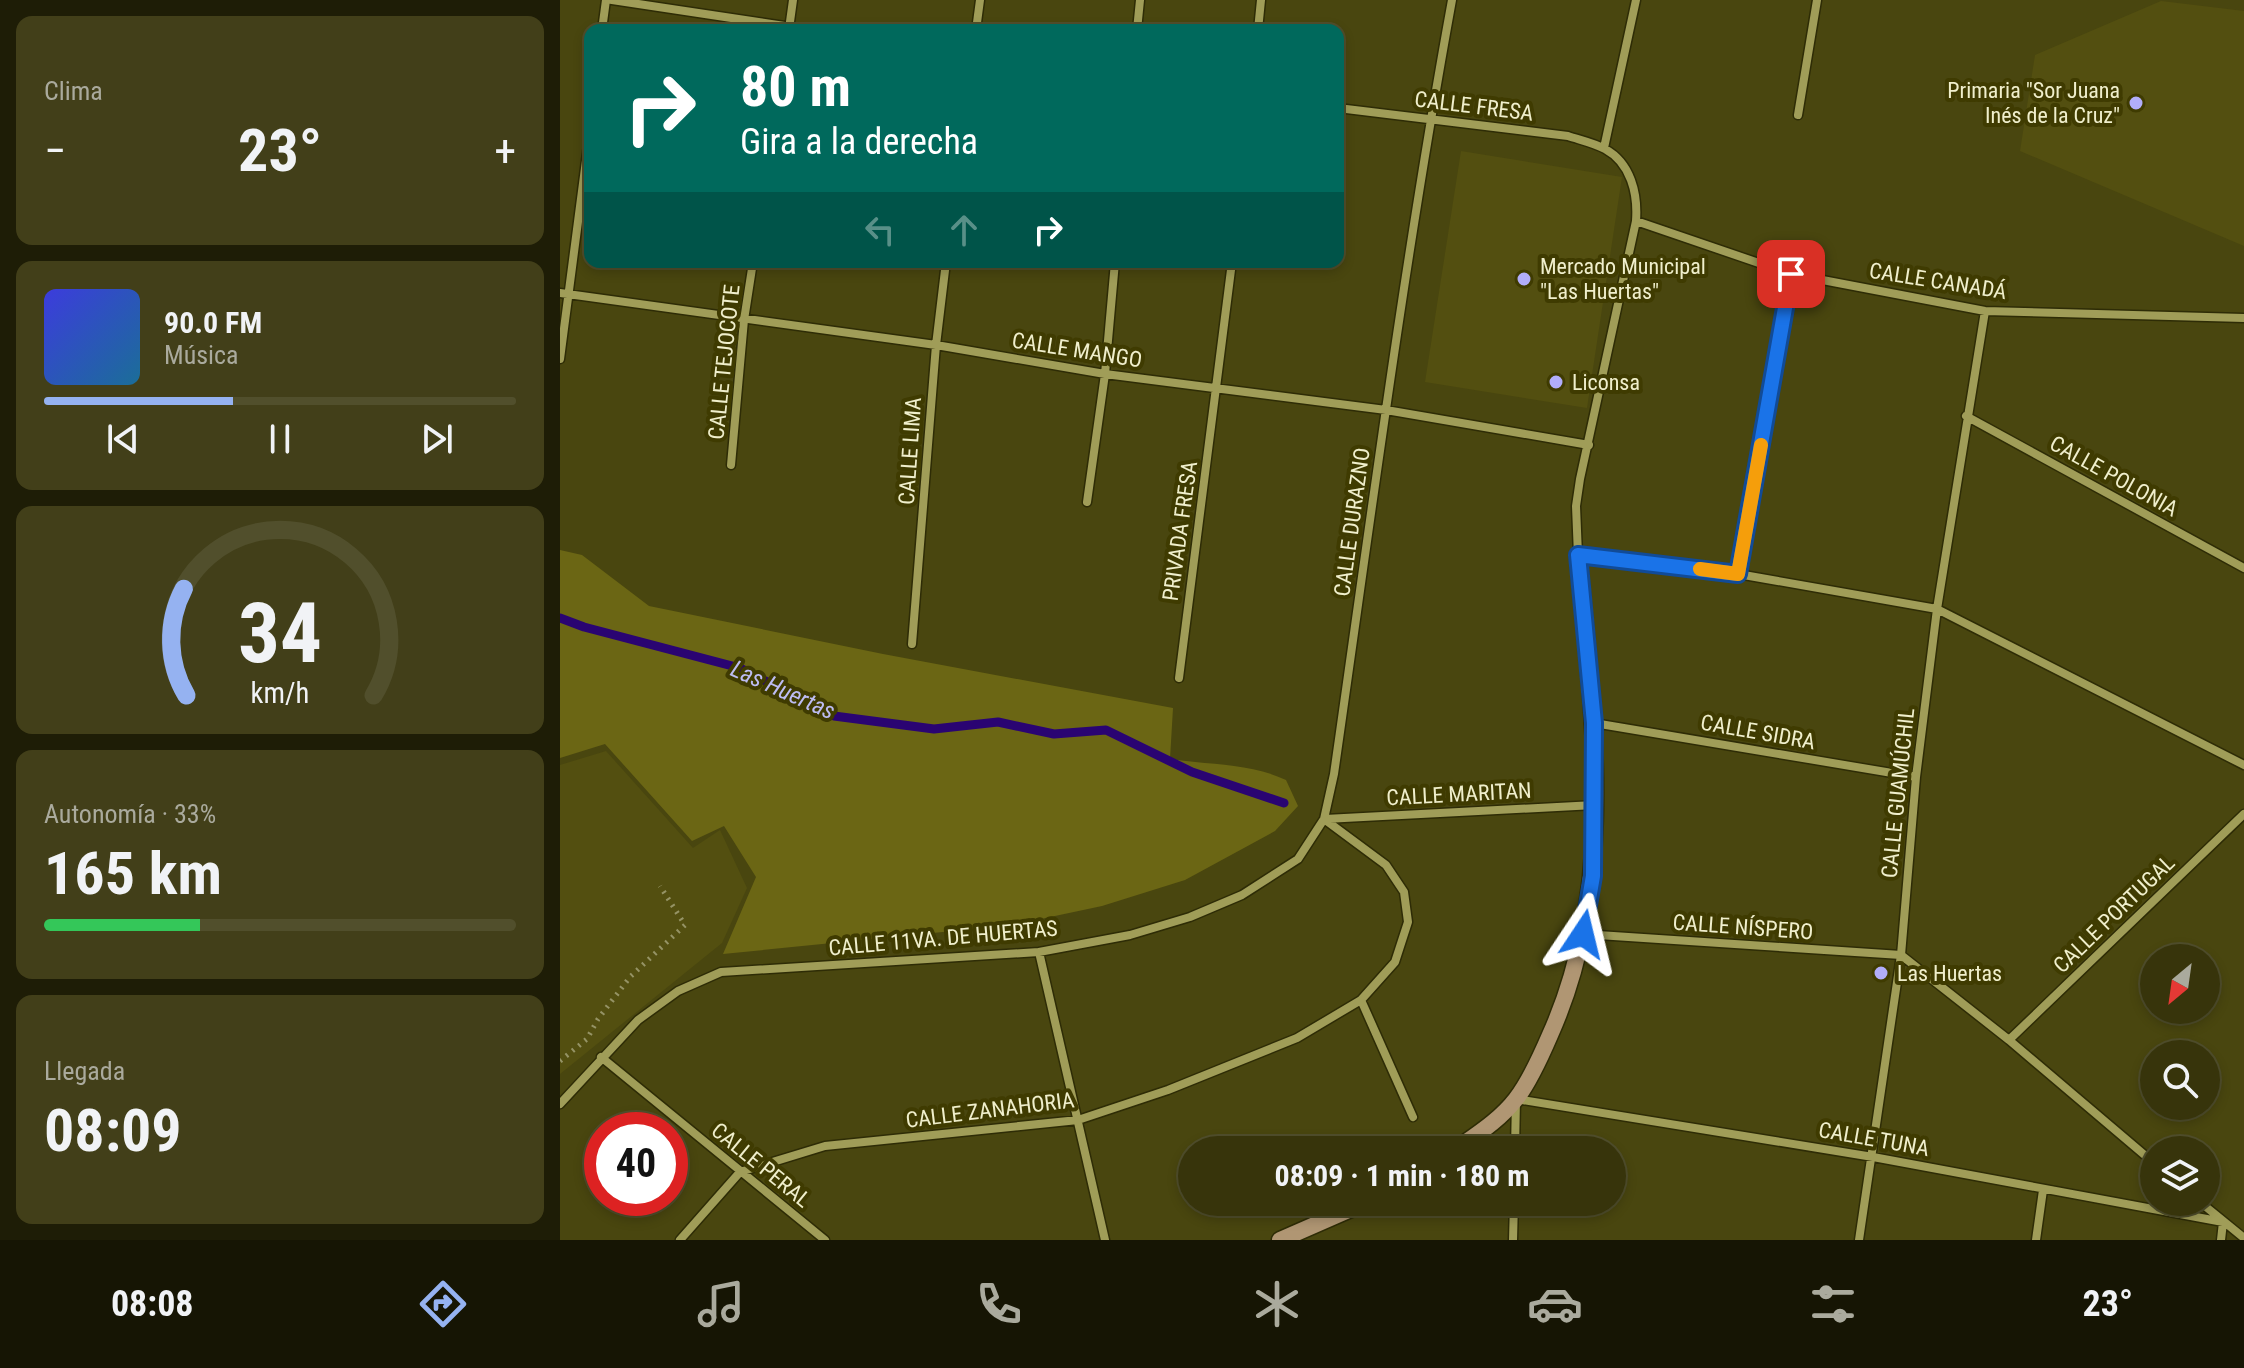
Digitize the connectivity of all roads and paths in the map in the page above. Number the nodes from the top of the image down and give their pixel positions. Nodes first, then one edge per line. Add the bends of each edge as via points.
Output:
1 (609, 0) edge
2 (793, 0) edge
3 (980, 0) edge
4 (1140, 0) edge
5 (1261, 0) edge
6 (1452, 0) edge
7 (1636, 0) edge
8 (1817, 0) edge
9 (603, 24) edge
10 (763, 24) edge
11 (790, 24) edge
12 (977, 24) edge
13 (1138, 24) edge
14 (1259, 24) edge
15 (1344, 109) edge
16 (1798, 115) dead end
17 (1430, 118) junction
18 (1604, 148) junction
19 (584, 169) edge
20 (1636, 221) junction
21 (752, 268) edge
22 (945, 268) edge
23 (1114, 268) edge
24 (1231, 268) edge
25 (1791, 274) junction
26 (565, 294) edge
27 (1985, 311) junction
28 (2244, 318) edge
29 (744, 320) junction
30 (936, 345) junction
31 (560, 359) edge
32 (1105, 374) junction
33 (1217, 390) junction
34 (1386, 410) junction
35 (1966, 416) junction
36 (1589, 445) junction
37 (731, 465) dead end
38 (1087, 502) dead end
39 (1578, 555) junction
40 (2244, 568) edge
41 (1738, 574) junction
42 (1937, 609) junction
43 (912, 644) dead end
44 (1179, 678) dead end
45 (1594, 723) junction
46 (2244, 765) edge
47 (1916, 777) junction
48 (1595, 805) junction
49 (2244, 814) edge
50 (1324, 819) junction
51 (660, 886) dead end
52 (1583, 934) junction
53 (1039, 952) junction
54 (1901, 955) junction
55 (1361, 1000) junction
56 (2009, 1040) junction
57 (601, 1057) junction
58 (560, 1061) edge
59 (1516, 1099) junction
60 (560, 1104) edge
61 (1413, 1117) dead end
62 (1078, 1120) junction
63 (1476, 1136) edge
64 (1515, 1136) edge
65 (2140, 1151) edge
66 (1873, 1157) junction
67 (740, 1172) junction
68 (2043, 1190) junction
69 (1335, 1216) edge
70 (1514, 1216) edge
71 (2216, 1216) edge
72 (2223, 1222) junction
73 (2244, 1238) edge
74 (680, 1240) edge
75 (825, 1240) edge
76 (1105, 1240) edge
77 (1280, 1240) edge
78 (1513, 1240) edge
79 (1859, 1240) edge
80 (2036, 1240) edge
81 (2221, 1240) edge

1 - 9 street
1 - 10 street
2 - 11 street
3 - 12 street
4 - 13 street
5 - 14 street
6 - 17 street, CALLE DURAZNO
7 - 18 street
8 - 16 street
15 - 17 street, CALLE FRESA
17 - 18 street, CALLE FRESA via 1568,136
17 - 34 street, CALLE DURAZNO
18 - 20 street via 1629,176 1637,200
19 - 26 street
20 - 25 street, CALLE CANADÁ
20 - 36 street
21 - 29 street, CALLE TEJOCOTE
22 - 30 street, CALLE LIMA
23 - 32 street
24 - 33 street
25 - 27 street, CALLE CANADÁ
25 - 41 street
26 - 29 street, CALLE MANGO
26 - 31 street
27 - 28 street, CALLE CANADÁ
27 - 35 street, CALLE GUAMÚCHIL
29 - 30 street, CALLE MANGO
29 - 37 street, CALLE TEJOCOTE
30 - 32 street, CALLE MANGO
30 - 43 street, CALLE LIMA
32 - 33 street, CALLE MANGO
32 - 38 street
33 - 34 street, CALLE MANGO
33 - 44 street, PRIVADA FRESA
34 - 36 street, CALLE MANGO
34 - 50 street, CALLE DURAZNO
35 - 40 street, CALLE POLONIA
35 - 42 street, CALLE GUAMÚCHIL
36 - 39 street via 1576,506
39 - 41 street
39 - 45 street
41 - 42 street
42 - 46 street
42 - 47 street, CALLE GUAMÚCHIL
45 - 47 street, CALLE SIDRA
45 - 48 street
47 - 54 street, CALLE GUAMÚCHIL
48 - 50 street, CALLE MARITAN
48 - 52 street via 1593,876
49 - 56 street, CALLE PORTUGAL
50 - 53 street, CALLE 11VA. DE HUERTAS via 1298,859 1242,895 1130,935
50 - 55 street via 1386,865 1404,892 1408,922 1395,962
51 - 58 path via 685,925 630,977 587,1039
52 - 54 street, CALLE NÍSPERO
52 - 59 street via 1568,996
53 - 57 street, CALLE 11VA. DE HUERTAS via 721,972 678,991 638,1020
53 - 62 street
54 - 56 street
54 - 66 street, CALLE GUAMÚCHIL
55 - 61 street
55 - 62 street, CALLE ZANAHORIA via 1297,1038
56 - 65 street
57 - 60 street, CALLE 11VA. DE HUERTAS
57 - 67 street, CALLE PERAL
59 - 63 street
59 - 64 street
59 - 66 street, CALLE TUNA
62 - 67 street, CALLE ZANAHORIA via 825,1146
62 - 76 street
66 - 68 street, CALLE TUNA
66 - 79 street, CALLE GUAMÚCHIL
67 - 74 street
67 - 75 street, CALLE PERAL
68 - 72 street, CALLE TUNA
68 - 80 street
69 - 77 street
70 - 78 street
71 - 72 street
72 - 73 street
72 - 81 street

